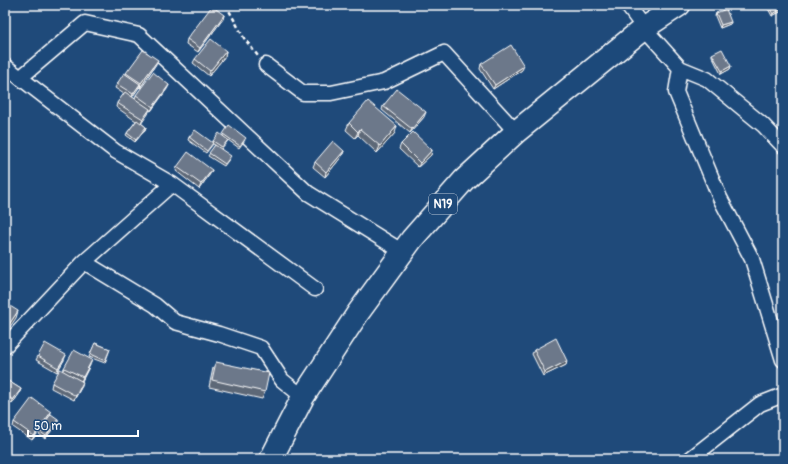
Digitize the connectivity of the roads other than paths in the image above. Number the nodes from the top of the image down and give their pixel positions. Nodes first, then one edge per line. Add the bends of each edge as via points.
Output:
1 (627, 5) edge
2 (679, 5) edge
3 (644, 28) junction
4 (266, 65) road end
5 (5, 66) edge
6 (680, 68) junction
7 (20, 78) junction
8 (516, 132) junction
9 (783, 146) edge
10 (172, 184) junction
11 (403, 252) junction
12 (84, 262) junction
13 (315, 289) dead end
14 (5, 346) edge
15 (783, 360) edge
16 (783, 395) edge
17 (303, 397) junction
18 (271, 459) edge
19 (690, 459) edge

1 - 3 street
2 - 3 main road, N19
3 - 6 street
3 - 8 main road, N19
4 - 8 street via 303,93 331,93 384,82 444,53
5 - 7 street
6 - 9 street via 707,79 763,125
6 - 15 street via 676,92 720,198 752,259
7 - 10 street via 116,151
7 - 11 street via 85,23 139,35 308,193
8 - 11 main road, N19 via 464,180
10 - 12 street
10 - 13 street
11 - 17 main road, N19 via 358,313
12 - 14 street
12 - 17 street via 155,306 175,322 261,348 282,380
16 - 19 street via 760,404
17 - 18 main road, N19

